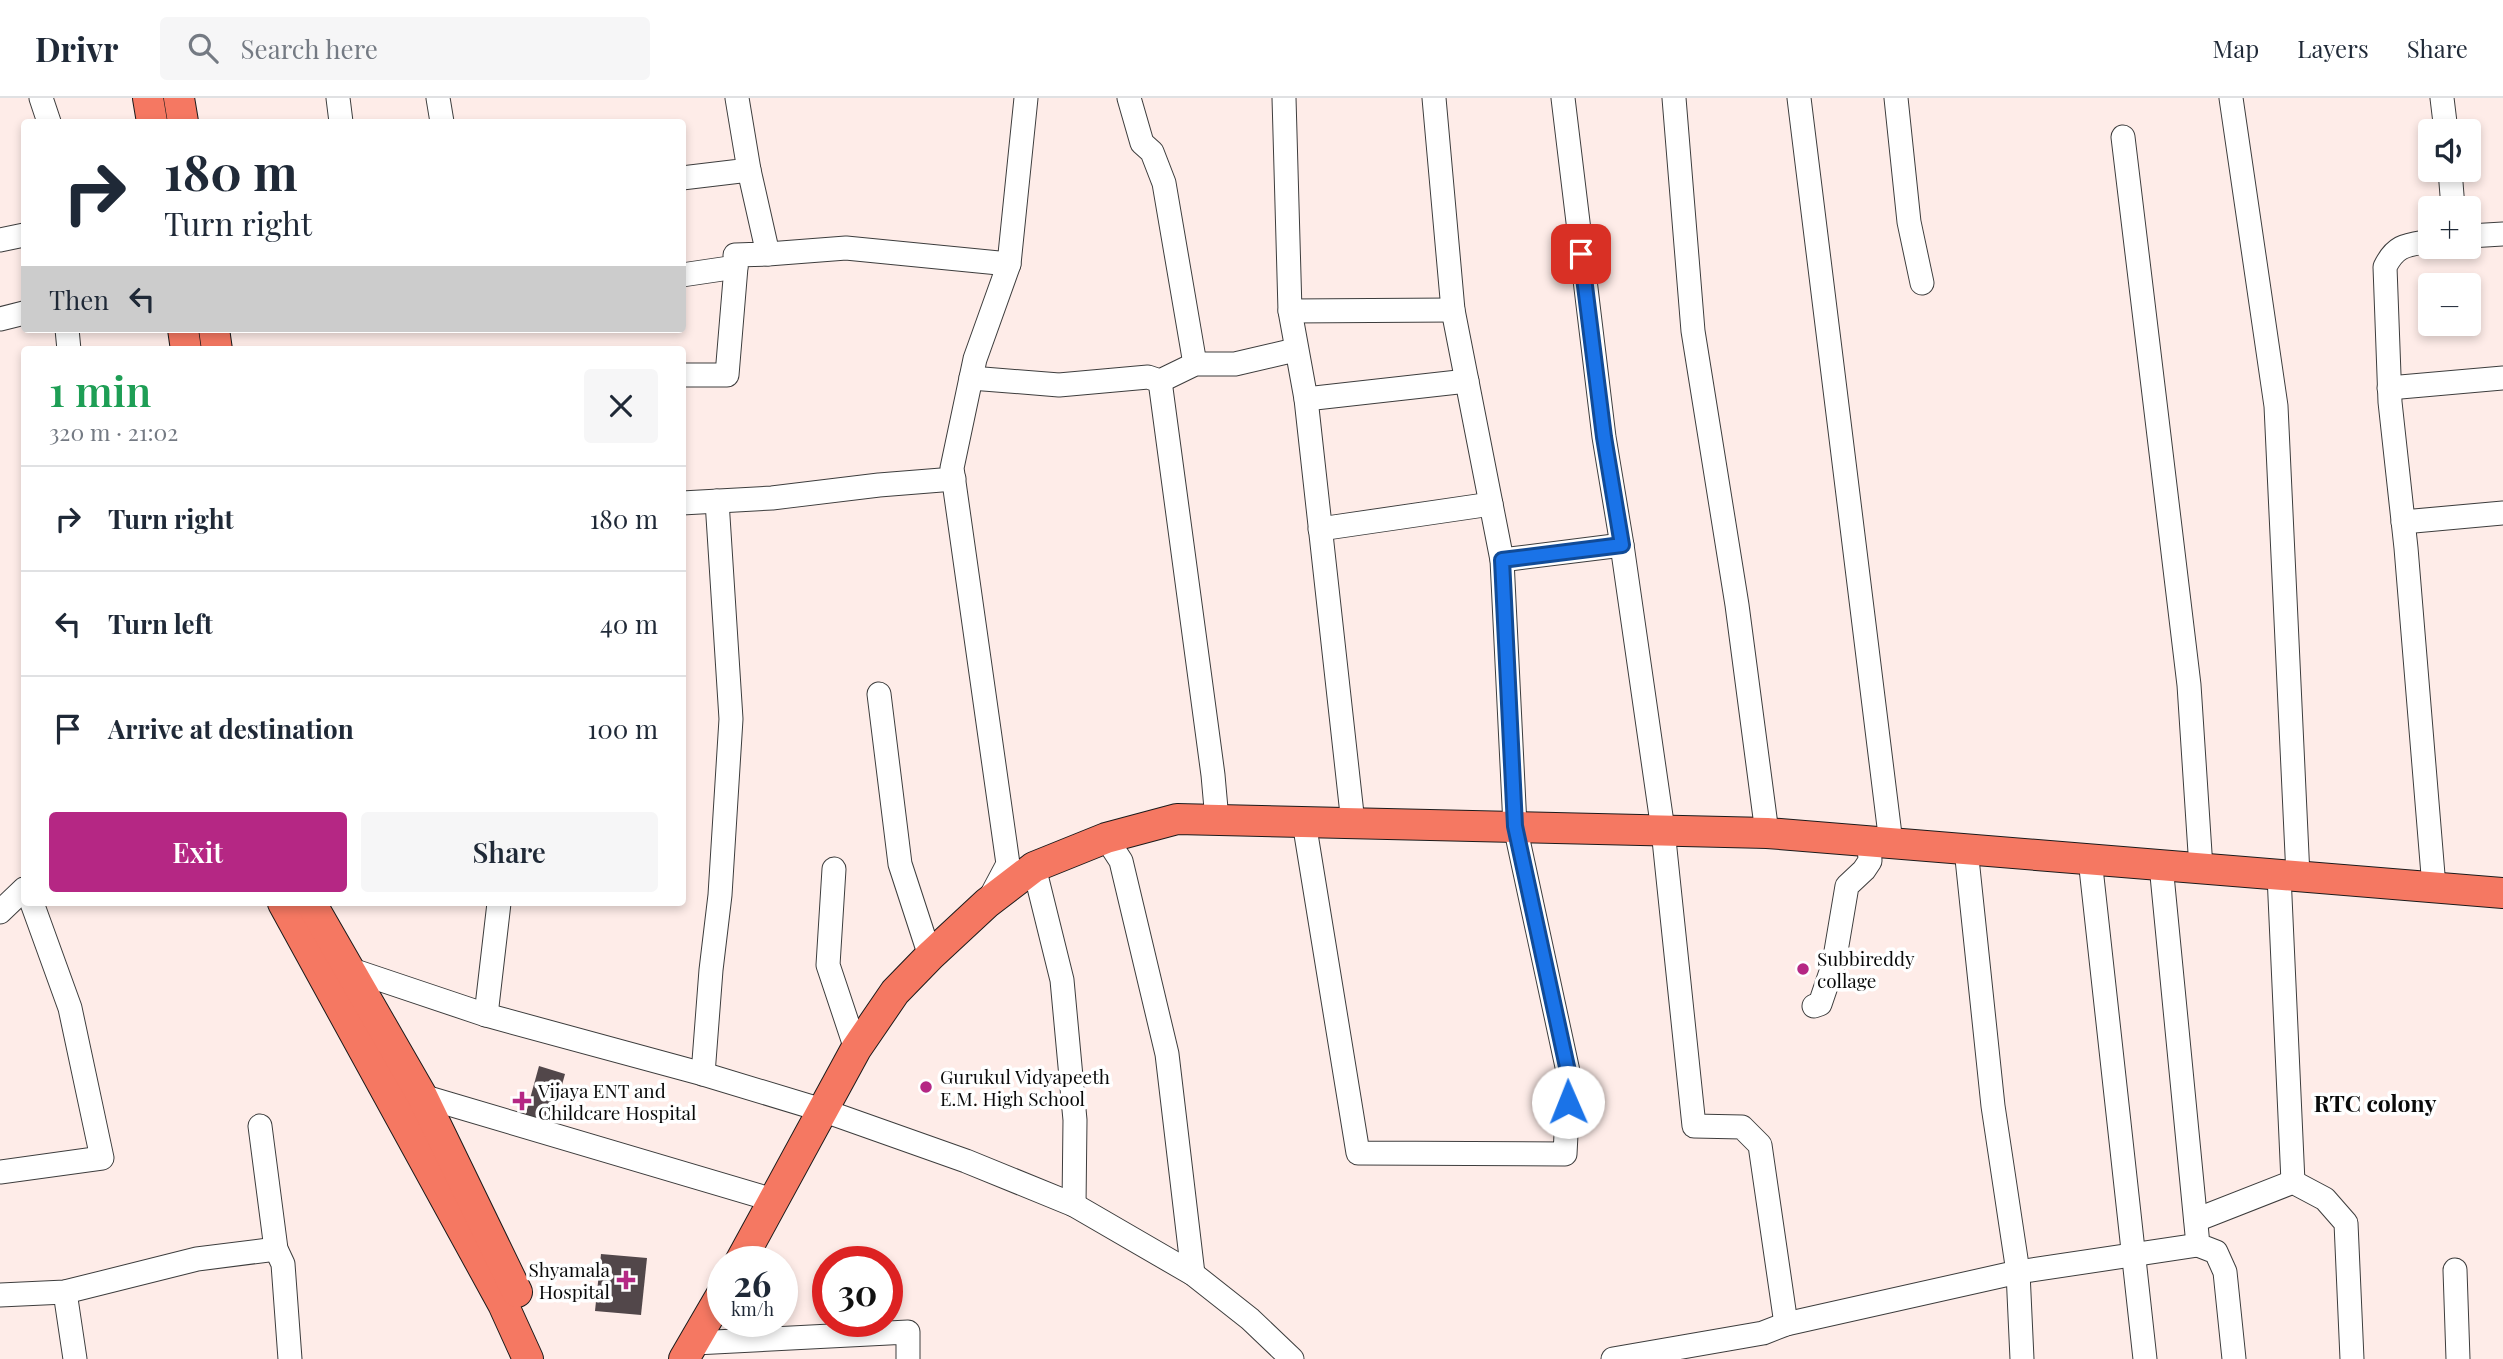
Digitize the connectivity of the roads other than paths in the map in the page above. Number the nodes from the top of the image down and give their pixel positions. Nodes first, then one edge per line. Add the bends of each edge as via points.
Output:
1 (41, 98) edge
2 (148, 98) edge
3 (179, 98) edge
4 (338, 98) edge
5 (438, 98) edge
6 (737, 98) edge
7 (1026, 98) edge
8 (1129, 98) edge
9 (1284, 98) edge
10 (1434, 98) edge
11 (1563, 98) edge
12 (1674, 98) edge
13 (1799, 98) edge
14 (1896, 98) edge
15 (2231, 98) edge
16 (2442, 98) edge
17 (48, 119) edge
18 (152, 119) edge
19 (182, 119) edge
20 (341, 119) edge
21 (442, 119) edge
22 (2445, 119) edge
23 (2123, 137) dead end
24 (749, 170) junction
25 (686, 178) edge
26 (2503, 234) edge
27 (2481, 235) edge
28 (21, 236) edge
29 (0, 240) edge
30 (2418, 244) edge
31 (768, 254) junction
32 (1009, 264) junction
33 (736, 268) junction
34 (686, 274) edge
35 (1922, 283) dead end
36 (1453, 310) junction
37 (1290, 311) junction
38 (21, 314) edge
39 (0, 318) edge
40 (1295, 350) junction
41 (1195, 364) junction
42 (686, 375) edge
43 (971, 378) junction
44 (2503, 378) edge
45 (1160, 381) junction
46 (1467, 381) junction
47 (2389, 388) junction
48 (1306, 399) junction
49 (954, 479) junction
50 (717, 501) junction
51 (686, 503) edge
52 (1491, 505) junction
53 (2503, 513) edge
54 (2403, 522) junction
55 (1320, 529) junction
56 (1622, 545) junction
57 (1502, 560) junction
58 (880, 694) dead end
59 (1217, 820) junction
60 (1304, 822) junction
61 (1353, 823) junction
62 (1515, 826) junction
63 (1663, 830) junction
64 (1767, 832) junction
65 (1106, 838) junction
66 (1880, 842) junction
67 (1966, 849) junction
68 (2090, 859) junction
69 (2161, 865) junction
70 (1034, 867) junction
71 (2202, 868) junction
72 (834, 869) dead end
73 (2288, 875) junction
74 (2434, 887) junction
75 (21, 892) edge
76 (2503, 892) edge
77 (987, 903) junction
78 (33, 906) edge
79 (285, 906) edge
80 (312, 906) edge
81 (499, 906) edge
82 (0, 912) edge
83 (930, 956) junction
84 (333, 970) junction
85 (1814, 1006) dead end
86 (486, 1015) junction
87 (856, 1049) junction
88 (704, 1074) junction
89 (422, 1096) junction
90 (822, 1110) junction
91 (260, 1126) dead end
92 (0, 1171) edge
93 (2293, 1182) junction
94 (773, 1200) junction
95 (1074, 1205) junction
96 (2196, 1220) junction
97 (2198, 1245) junction
98 (749, 1246) edge
99 (276, 1249) junction
100 (2134, 1255) junction
101 (2455, 1270) dead end
102 (2018, 1272) junction
103 (1193, 1274) junction
104 (65, 1292) junction
105 (0, 1295) edge
106 (515, 1309) junction
107 (707, 1320) edge
108 (1786, 1324) junction
109 (689, 1351) edge
110 (75, 1359) edge
111 (290, 1359) edge
112 (528, 1359) edge
113 (548, 1359) edge
114 (908, 1359) edge
115 (1292, 1359) edge
116 (1613, 1359) edge
117 (2022, 1359) edge
118 (2145, 1359) edge
119 (2234, 1359) edge
120 (2353, 1359) edge
121 (2458, 1359) edge

1 - 17 street
2 - 18 main road
3 - 19 main road
4 - 20 street
5 - 21 street
6 - 24 street
7 - 32 street
8 - 41 street via 1142,143 1152,152 1164,183
9 - 37 street
10 - 36 street
11 - 56 street via 1604,437
12 - 64 street via 1693,331
13 - 66 street
14 - 35 street via 1909,222
15 - 73 street via 2276,406
16 - 22 street
23 - 71 street via 2189,685
24 - 25 street
24 - 31 street
26 - 27 street
28 - 29 street
30 - 47 street via 2392,253 2385,267
31 - 32 street via 846,248
31 - 33 street via 735,255
32 - 43 street
33 - 34 street
33 - 42 street via 727,376
36 - 37 street
36 - 46 street
37 - 40 street
38 - 39 street
40 - 41 street via 1235,364
40 - 48 street
41 - 45 street
43 - 45 street via 1059,384 1148,377
43 - 49 street via 952,468
44 - 47 street
45 - 59 street
46 - 48 street
46 - 52 street
47 - 54 street
48 - 55 street
49 - 50 street
49 - 77 street via 1008,864
50 - 51 street
50 - 88 street via 731,719
52 - 55 street
52 - 57 street
53 - 54 street
54 - 74 street
55 - 61 street
56 - 57 street
56 - 63 street
57 - 62 street
58 - 83 street via 900,864
59 - 60 main road
59 - 65 main road via 1177,819
60 - 61 main road
60 - 62 street via 1358,1153 1565,1154 1569,1076
61 - 62 main road
62 - 63 main road
63 - 64 main road
63 - 108 street via 1694,1126 1742,1127 1760,1145
64 - 66 main road
65 - 70 main road
65 - 103 street via 1121,861 1167,1054
66 - 67 main road
66 - 85 street via 1864,870 1847,886 1834,963 1821,1003
67 - 68 main road
67 - 102 street via 1993,1105
68 - 69 main road
68 - 100 street
69 - 71 main road
69 - 96 street
70 - 77 main road
70 - 95 street via 1062,980 1074,1120
71 - 73 main road
72 - 87 street via 828,965
73 - 74 main road
73 - 93 street
74 - 76 main road
75 - 82 street
77 - 83 main road
78 - 92 street via 70,1008 102,1158
79 - 84 main road
80 - 84 main road
81 - 86 street
83 - 87 main road via 895,992
84 - 86 street
84 - 89 main road
84 - 106 main road via 363,1046
86 - 88 street
87 - 90 main road
88 - 90 street
89 - 94 street
89 - 106 main road
90 - 94 main road
90 - 95 street
91 - 99 street
93 - 96 street
93 - 120 street via 2325,1199 2346,1223
94 - 98 main road
95 - 103 street
96 - 97 street
97 - 100 street
97 - 119 street via 2216,1252 2225,1272
99 - 104 street via 197,1259
99 - 111 street via 283,1265
100 - 102 street
100 - 118 street
101 - 121 street
102 - 108 street
102 - 117 street
103 - 115 street
104 - 105 street
104 - 110 street
106 - 112 main road
106 - 113 main road
107 - 109 main road
108 - 116 street via 1763,1333
109 - 114 street via 908,1332

